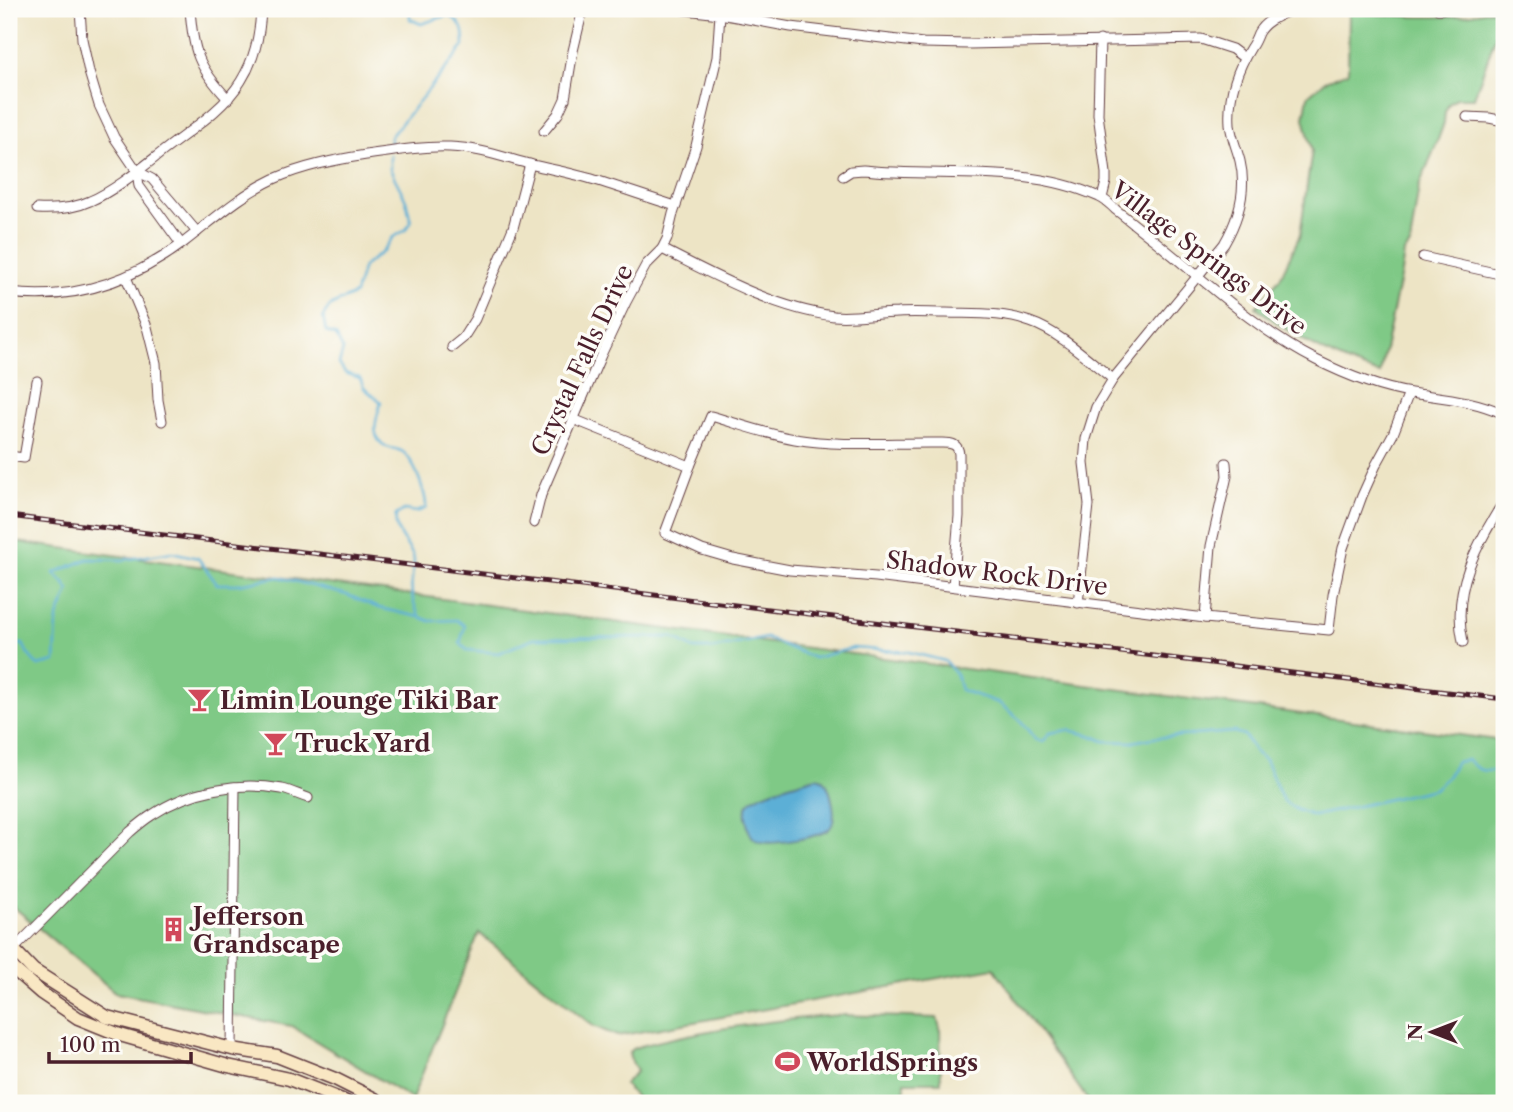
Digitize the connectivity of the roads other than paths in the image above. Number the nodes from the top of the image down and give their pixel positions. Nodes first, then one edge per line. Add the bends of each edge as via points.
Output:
1 (80, 9) edge
2 (190, 9) edge
3 (261, 9) edge
4 (583, 9) edge
5 (677, 9) edge
6 (1293, 9) edge
7 (720, 14) junction
8 (1100, 40) junction
9 (1244, 58) junction
10 (228, 99) junction
11 (1467, 117) dead end
12 (1504, 121) edge
13 (544, 131) dead end
14 (530, 164) junction
15 (137, 171) junction
16 (843, 176) dead end
17 (1102, 198) junction
18 (676, 206) junction
19 (37, 209) dead end
20 (197, 232) junction
21 (181, 244) junction
22 (662, 248) junction
23 (1423, 257) dead end
24 (1199, 275) junction
25 (1504, 275) edge
26 (126, 277) junction
27 (9, 293) edge
28 (452, 348) dead end
29 (1113, 379) junction
30 (37, 381) dead end
31 (1409, 393) junction
32 (1504, 414) edge
33 (573, 419) junction
34 (162, 421) dead end
35 (9, 456) edge
36 (1226, 463) dead end
37 (690, 466) junction
38 (1504, 501) edge
39 (534, 523) dead end
40 (953, 586) junction
41 (1078, 603) junction
42 (1205, 618) junction
43 (1463, 642) dead end
44 (235, 787) junction
45 (308, 797) dead end
46 (10, 950) edge
47 (9, 965) edge
48 (232, 1049) junction
49 (348, 1103) edge
50 (380, 1103) edge

1 - 15 street via 86,61 99,105
2 - 10 street via 195,52 205,73
3 - 10 street via 253,59
4 - 13 street via 565,99
5 - 7 street
6 - 9 street via 1259,30
7 - 8 street via 923,43
7 - 18 street, Crystal Falls Drive via 717,57
8 - 9 street via 1202,39
8 - 17 street via 1098,114 1106,173
9 - 24 street via 1230,103 1230,126 1241,164 1240,205 1224,244
10 - 15 street
11 - 12 street
14 - 18 street
14 - 20 street via 453,147 337,160 272,180
14 - 28 street via 513,228 480,308
15 - 19 street via 88,202 63,209
15 - 20 street via 152,179
15 - 21 street via 138,187
16 - 17 street, Village Springs Drive via 863,170 1028,177
17 - 24 street, Village Springs Drive
18 - 22 street, Crystal Falls Drive
20 - 21 street
21 - 26 street
22 - 29 street via 725,280 820,314 978,314 1032,322
22 - 33 street, Crystal Falls Drive via 638,278
23 - 25 street
24 - 29 street
24 - 31 street, Village Springs Drive via 1285,342 1315,359
26 - 27 street via 79,292
26 - 34 street via 156,363
29 - 41 street via 1096,407 1086,439 1089,505
30 - 35 street via 24,458
31 - 32 street, Village Springs Drive via 1462,400
31 - 42 street, Shadow Rock Drive via 1343,548 1329,630
33 - 37 street
33 - 39 street, Crystal Falls Drive
36 - 42 street via 1211,546
37 - 40 street, Shadow Rock Drive via 665,533 702,550 790,570
37 - 40 street via 711,416 796,439 954,444 958,448 959,516
38 - 43 street via 1476,548 1463,588 1459,625
40 - 41 street, Shadow Rock Drive
41 - 42 street, Shadow Rock Drive
44 - 45 street via 283,789
44 - 46 street via 203,792 152,814
44 - 48 street
46 - 48 street via 107,1017
47 - 49 street via 78,1018 120,1035 289,1079
48 - 50 street via 277,1056

